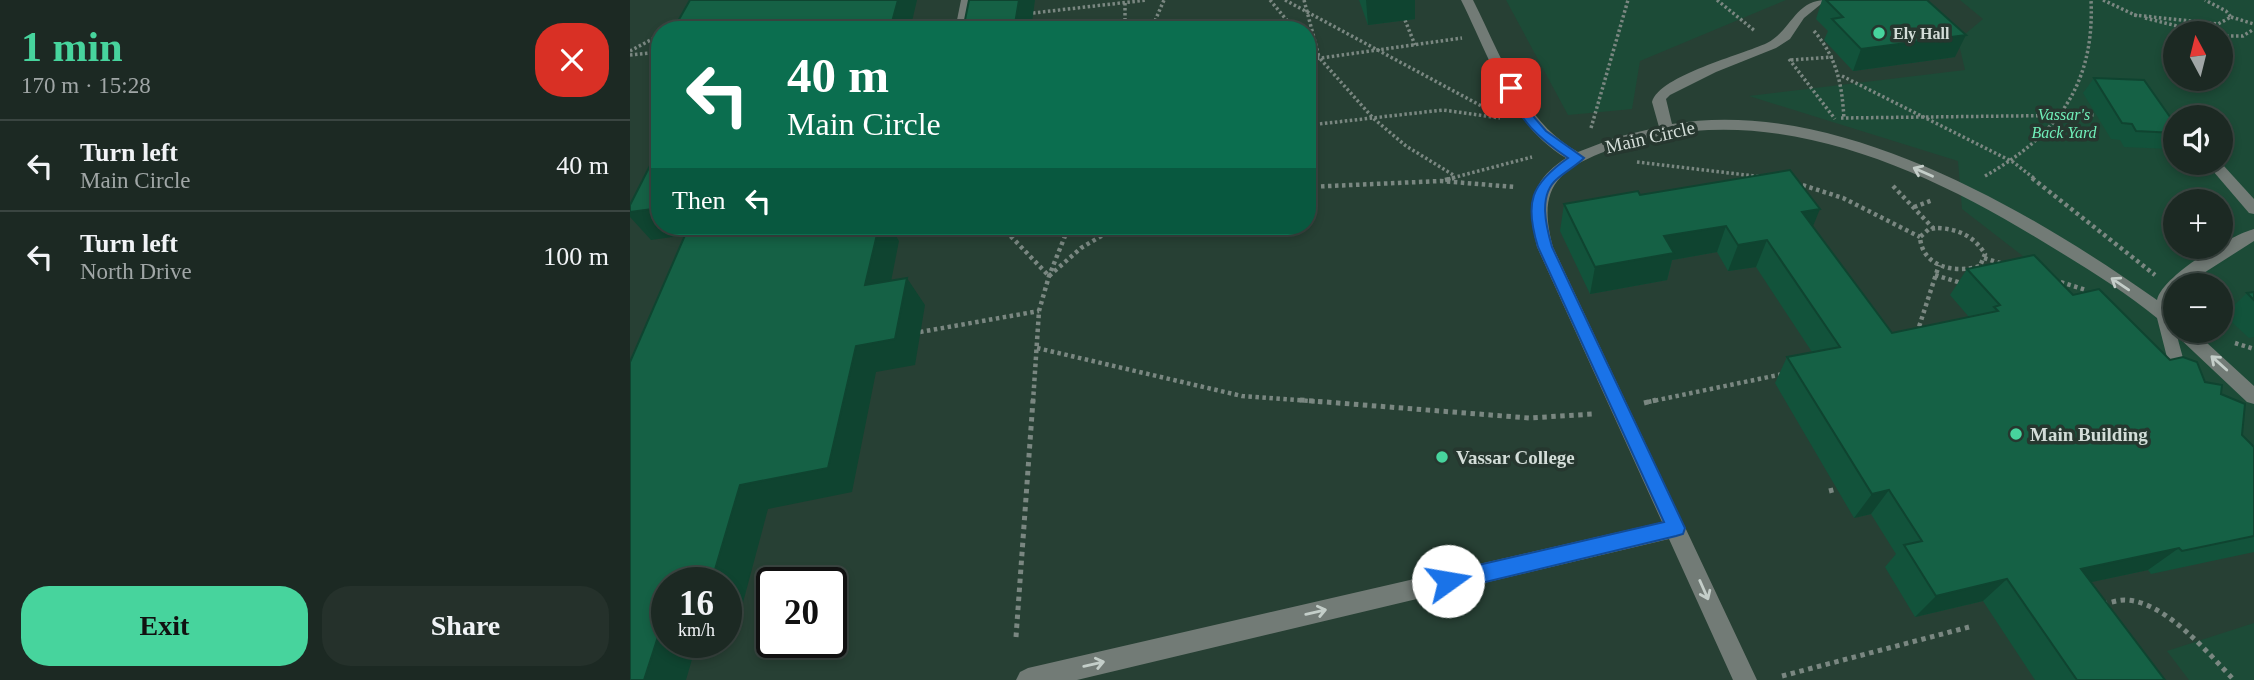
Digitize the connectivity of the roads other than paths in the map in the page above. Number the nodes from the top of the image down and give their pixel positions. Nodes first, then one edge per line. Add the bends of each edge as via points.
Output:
1 (967, 0) edge
2 (1467, 0) edge
3 (1820, 0) edge
4 (963, 21) edge
5 (1667, 130) junction
6 (1577, 158) junction
7 (2224, 175) edge
8 (2254, 209) edge
9 (2254, 234) edge
10 (2194, 273) edge
11 (2163, 314) edge
12 (2174, 343) edge
13 (2196, 343) edge
14 (2254, 397) edge
15 (2185, 400) edge
16 (1676, 528) junction
17 (1028, 680) edge
18 (1745, 680) edge

1 - 4 lane
2 - 6 lane via 1522,110 1551,143
3 - 5 lane via 1799,16 1779,41 1661,95 1658,102
5 - 6 lane, Main Circle via 1607,145
11 -> 5 lane, Main Circle via 2018,218 1911,167 1858,148 1765,126
6 - 16 lane, Main Circle via 1550,177 1540,192 1538,225
7 - 8 lane
9 - 10 lane
12 - 15 lane
14 -> 13 lane
17 -> 16 lane
16 -> 18 lane, Main Circle

